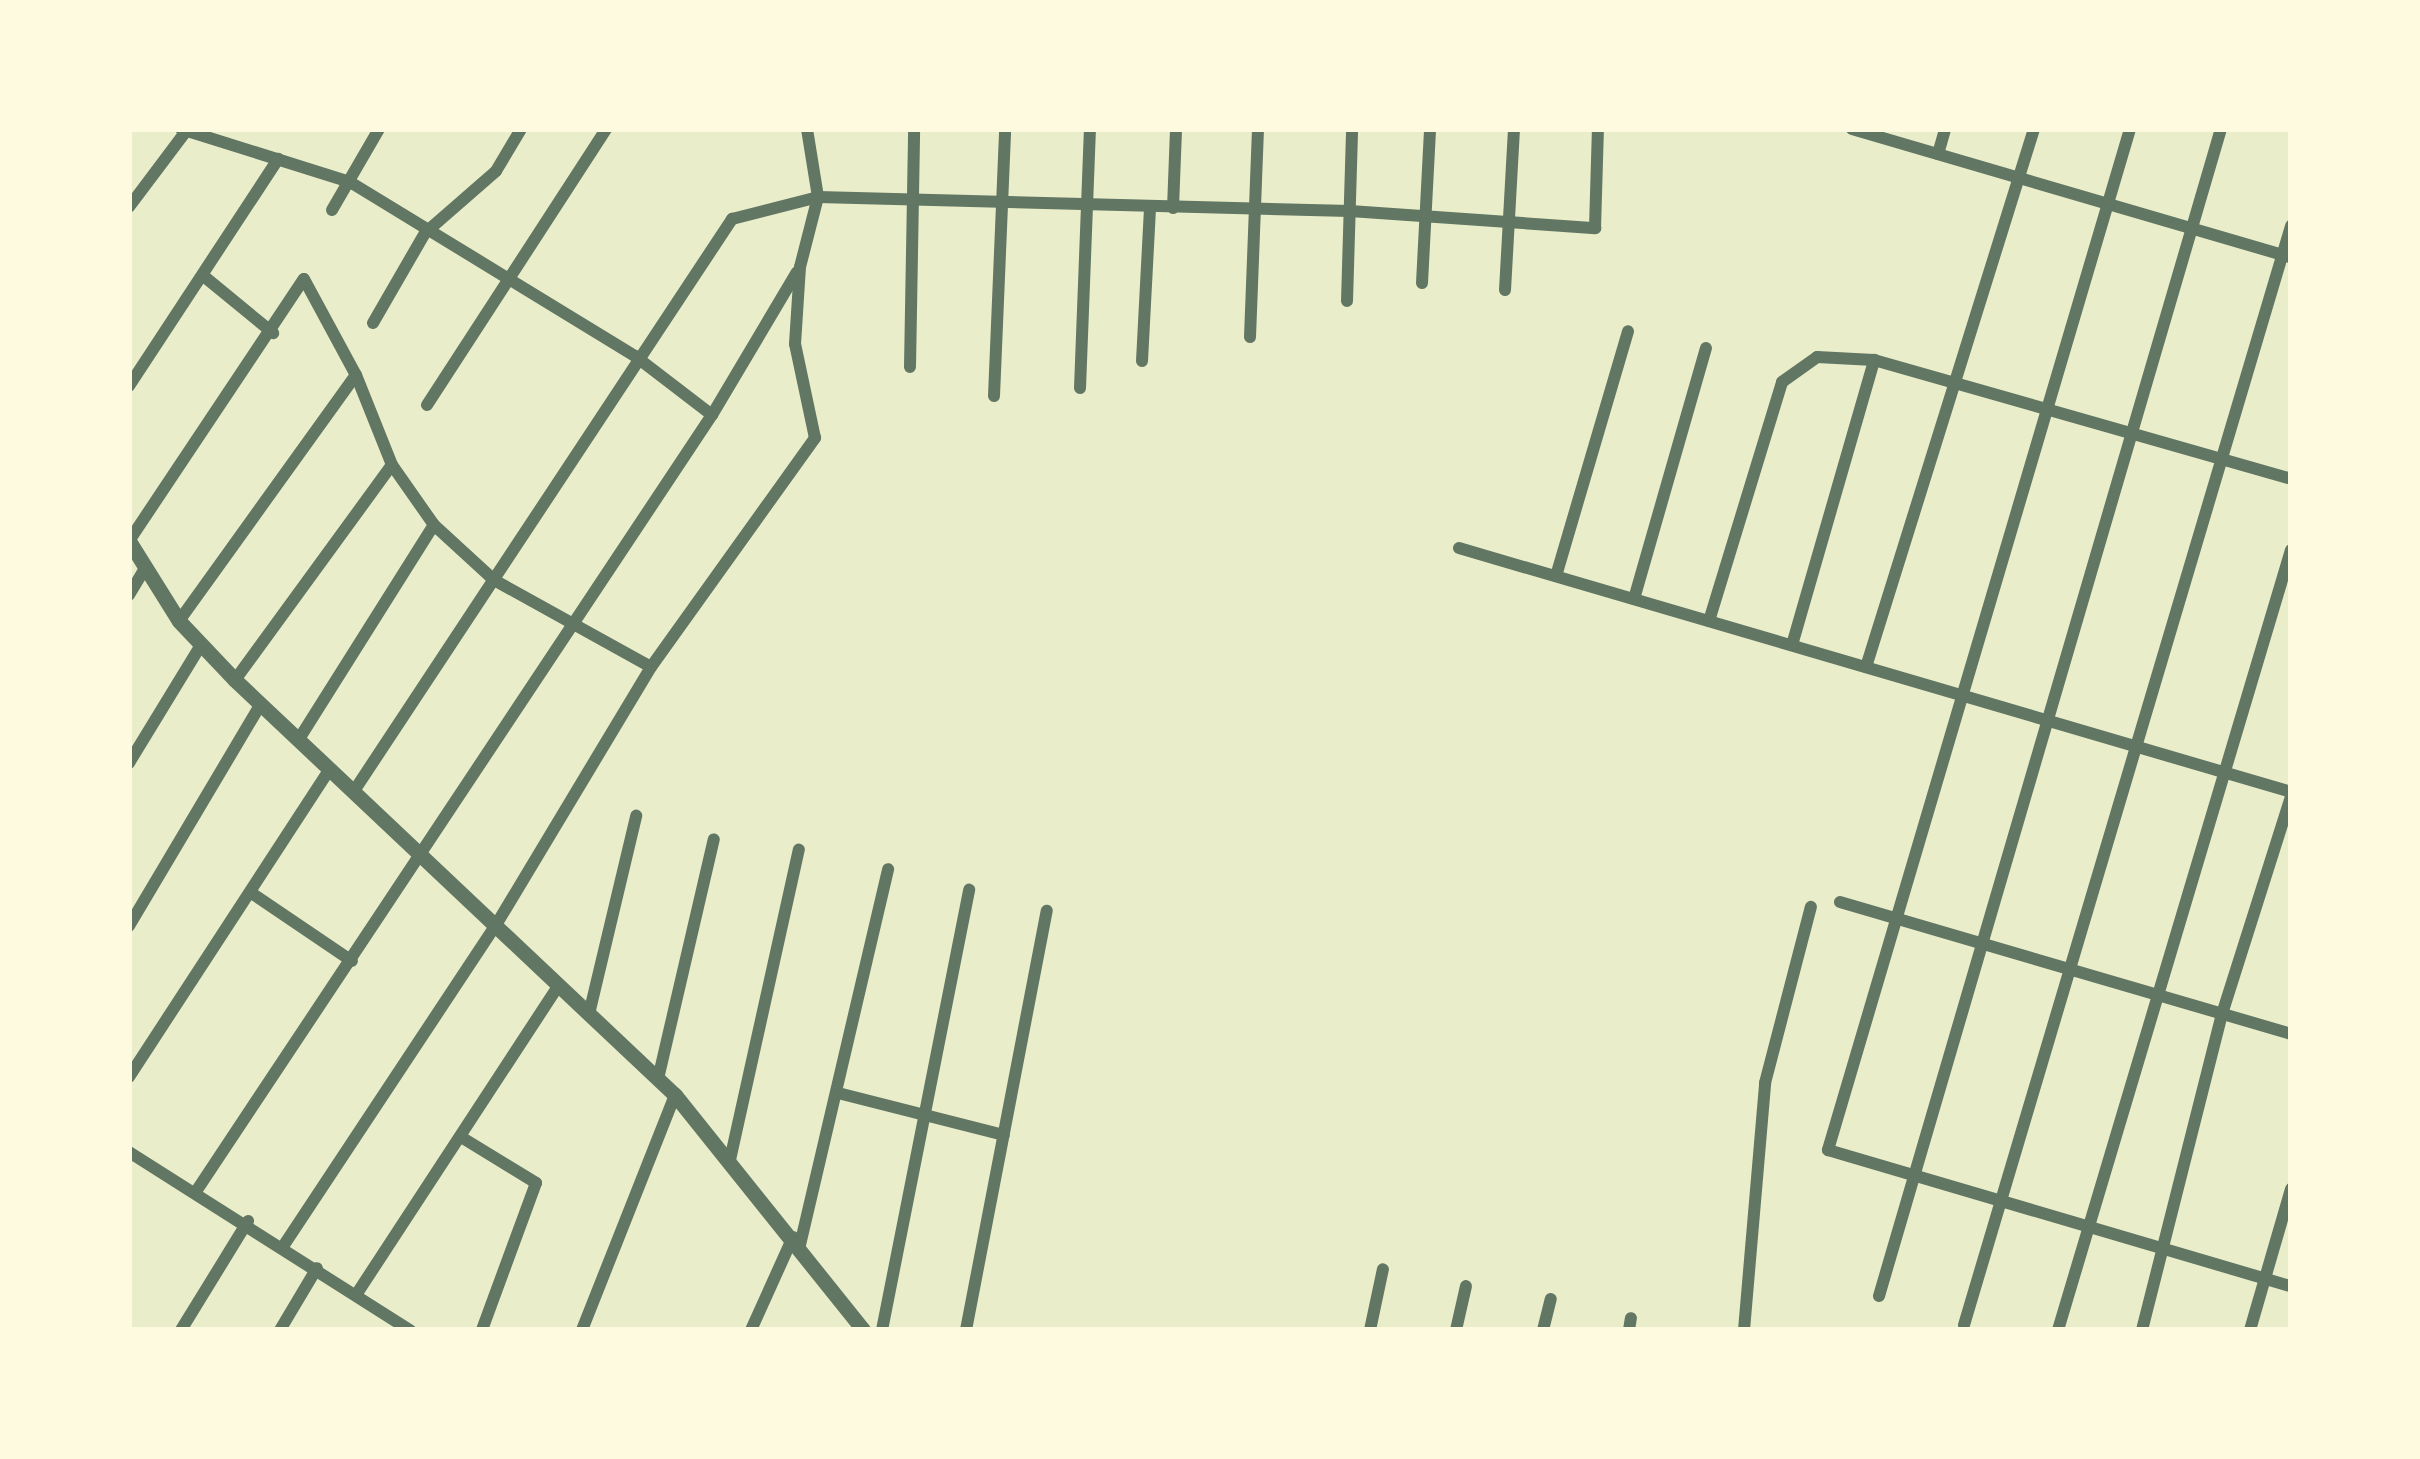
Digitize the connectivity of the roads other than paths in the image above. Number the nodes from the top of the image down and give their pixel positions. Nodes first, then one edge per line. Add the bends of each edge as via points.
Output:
1 (380, 129) edge
2 (521, 129) edge
3 (606, 129) edge
4 (807, 129) edge
5 (914, 129) edge
6 (1005, 129) edge
7 (1090, 129) edge
8 (1176, 129) edge
9 (1258, 129) edge
10 (1352, 129) edge
11 (1430, 129) edge
12 (1514, 129) edge
13 (1598, 129) edge
14 (1852, 129) edge
15 (1946, 129) edge
16 (2034, 129) edge
17 (2130, 129) edge
18 (2221, 129) edge
19 (184, 130) edge
20 (1938, 154) junction
21 (278, 159) junction
22 (2020, 178) junction
23 (350, 182) junction
24 (818, 197) junction
25 (909, 200) junction
26 (1002, 203) junction
27 (2109, 204) junction
28 (1086, 206) junction
29 (129, 207) edge
30 (1150, 207) junction
31 (1172, 208) junction
32 (332, 210) dead end
33 (1254, 210) junction
34 (1350, 211) junction
35 (1428, 215) junction
36 (1510, 220) junction
37 (2291, 226) edge
38 (2192, 228) junction
39 (424, 233) junction
40 (2287, 256) edge
41 (800, 266) junction
42 (206, 278) junction
43 (507, 280) junction
44 (1422, 284) dead end
45 (1505, 290) dead end
46 (1347, 301) dead end
47 (373, 323) dead end
48 (1628, 332) dead end
49 (273, 333) junction
50 (1250, 337) dead end
51 (1706, 348) dead end
52 (635, 356) junction
53 (1874, 360) junction
54 (1142, 361) dead end
55 (910, 367) dead end
56 (356, 375) junction
57 (1955, 383) junction
58 (129, 386) edge
59 (1080, 388) dead end
60 (994, 396) dead end
61 (427, 405) dead end
62 (2050, 410) junction
63 (712, 415) junction
64 (2134, 434) junction
65 (2222, 459) junction
66 (392, 465) junction
67 (2291, 479) edge
68 (434, 525) junction
69 (129, 541) edge
70 (1459, 548) dead end
71 (2291, 550) edge
72 (145, 568) junction
73 (1556, 576) junction
74 (494, 580) junction
75 (129, 595) edge
76 (1634, 599) junction
77 (179, 621) junction
78 (1709, 621) junction
79 (570, 623) junction
80 (202, 644) junction
81 (1792, 645) junction
82 (650, 667) junction
83 (1867, 668) junction
84 (235, 680) junction
85 (1964, 696) junction
86 (261, 704) junction
87 (2046, 720) junction
88 (298, 739) junction
89 (2134, 746) junction
90 (129, 764) edge
91 (330, 769) junction
92 (2223, 772) junction
93 (354, 791) junction
94 (2291, 794) edge
95 (636, 816) dead end
96 (714, 839) dead end
97 (799, 850) dead end
98 (423, 855) junction
99 (888, 869) dead end
100 (969, 889) dead end
101 (250, 892) junction
102 (1840, 902) dead end
103 (1811, 907) dead end
104 (1047, 911) dead end
105 (1891, 917) junction
106 (496, 925) junction
107 (129, 926) edge
108 (1984, 945) junction
109 (352, 961) junction
110 (2068, 969) junction
111 (558, 986) junction
112 (2157, 996) junction
113 (2222, 1014) junction
114 (589, 1015) junction
115 (2291, 1034) edge
116 (129, 1077) edge
117 (658, 1079) junction
118 (838, 1094) junction
119 (675, 1095) junction
120 (924, 1117) junction
121 (1004, 1135) junction
122 (460, 1137) junction
123 (130, 1155) edge
124 (730, 1160) junction
125 (1913, 1174) junction
126 (2291, 1189) edge
127 (197, 1190) junction
128 (1999, 1200) junction
129 (248, 1221) junction
130 (2086, 1226) junction
131 (797, 1240) junction
132 (284, 1245) junction
133 (2160, 1247) junction
134 (317, 1268) junction
135 (1383, 1269) dead end
136 (2267, 1279) junction
137 (1466, 1286) dead end
138 (2291, 1286) edge
139 (356, 1294) junction
140 (1879, 1296) dead end
141 (1551, 1299) dead end
142 (386, 1315) junction
143 (1964, 1325) dead end
144 (181, 1330) edge
145 (280, 1330) edge
146 (377, 1330) edge
147 (410, 1330) edge
148 (482, 1330) edge
149 (582, 1330) edge
150 (752, 1330) edge
151 (863, 1330) edge
152 (882, 1330) edge
153 (966, 1330) edge
154 (1370, 1330) edge
155 (1456, 1330) edge
156 (1544, 1330) edge
157 (1744, 1330) edge
158 (2058, 1330) edge
159 (2142, 1330) edge
160 (2250, 1330) edge

1 - 23 street
2 - 39 street via 496,171
3 - 43 street
4 - 24 street
5 - 25 street
6 - 26 street
7 - 28 street
8 - 31 street
9 - 33 street
10 - 34 street
11 - 35 street
12 - 36 street
13 - 36 street via 1595,228
14 - 20 street
15 - 20 street
16 - 22 street
17 - 27 street
18 - 38 street
19 - 21 street
19 - 29 street
20 - 22 street
21 - 23 street
21 - 42 street
22 - 27 street
22 - 57 street
23 - 32 street
23 - 39 street
24 - 25 street
24 - 41 street
24 - 52 street via 732,219
25 - 26 street
25 - 55 street
26 - 28 street
26 - 60 street
27 - 38 street
27 - 62 street
28 - 30 street
28 - 59 street
30 - 31 street
30 - 54 street
31 - 33 street
33 - 34 street
33 - 50 street
34 - 35 street
34 - 46 street
35 - 36 street
35 - 44 street
36 - 45 street
37 - 40 street
38 - 40 street
38 - 64 street
39 - 43 street
39 - 47 street
40 - 65 street
41 - 63 street
41 - 82 street via 795,344 815,439
42 - 49 street
42 - 58 street
43 - 52 street
43 - 61 street
48 - 73 street
49 - 56 street via 304,279
49 - 69 street
51 - 76 street
52 - 63 street
52 - 74 street
53 - 57 street
53 - 78 street via 1817,357 1782,382
53 - 81 street
56 - 66 street
56 - 77 street
57 - 62 street
57 - 83 street
62 - 64 street
62 - 85 street
63 - 79 street
64 - 65 street
64 - 87 street
65 - 67 street
65 - 89 street
66 - 68 street
66 - 84 street
68 - 74 street
68 - 88 street
69 - 72 street
70 - 73 street
71 - 92 street
72 - 75 street
72 - 77 street
73 - 76 street
74 - 79 street
74 - 93 street
76 - 78 street
77 - 80 street
78 - 81 street
79 - 82 street
79 - 98 street
80 - 84 street
80 - 90 street
81 - 83 street
82 - 106 street
83 - 85 street
84 - 86 street
85 - 87 street
85 - 105 street
86 - 88 street
86 - 107 street
87 - 89 street
87 - 108 street
88 - 91 street
89 - 92 street
89 - 110 street
91 - 93 street
91 - 101 street
92 - 94 street
92 - 112 street
93 - 98 street
94 - 113 street
95 - 114 street
96 - 117 street
97 - 124 street
98 - 106 street
98 - 109 street
99 - 118 street
100 - 120 street
101 - 109 street
101 - 116 street
102 - 105 street
103 - 157 street via 1765,1083
104 - 121 street
105 - 108 street
105 - 125 street via 1828,1150
106 - 111 street
106 - 132 street
108 - 110 street
108 - 125 street
109 - 127 street
110 - 112 street
110 - 128 street
111 - 114 street
111 - 122 street
112 - 113 street
112 - 130 street
113 - 115 street
113 - 133 street
114 - 117 street
117 - 119 street
118 - 120 street
118 - 131 street
119 - 124 street
119 - 149 street
120 - 121 street
120 - 152 street
121 - 153 street
122 - 139 street
122 - 148 street via 536,1183
123 - 127 street
124 - 131 street
125 - 128 street
125 - 140 street
126 - 136 street
127 - 129 street
128 - 130 street
128 - 143 street
129 - 132 street
129 - 144 street
130 - 133 street
130 - 158 street
131 - 150 street
131 - 151 street
132 - 134 street
133 - 136 street
133 - 159 street
134 - 139 street
134 - 145 street
135 - 154 street
136 - 138 street
136 - 160 street
137 - 155 street
139 - 142 street
141 - 156 street
142 - 146 street
142 - 147 street

